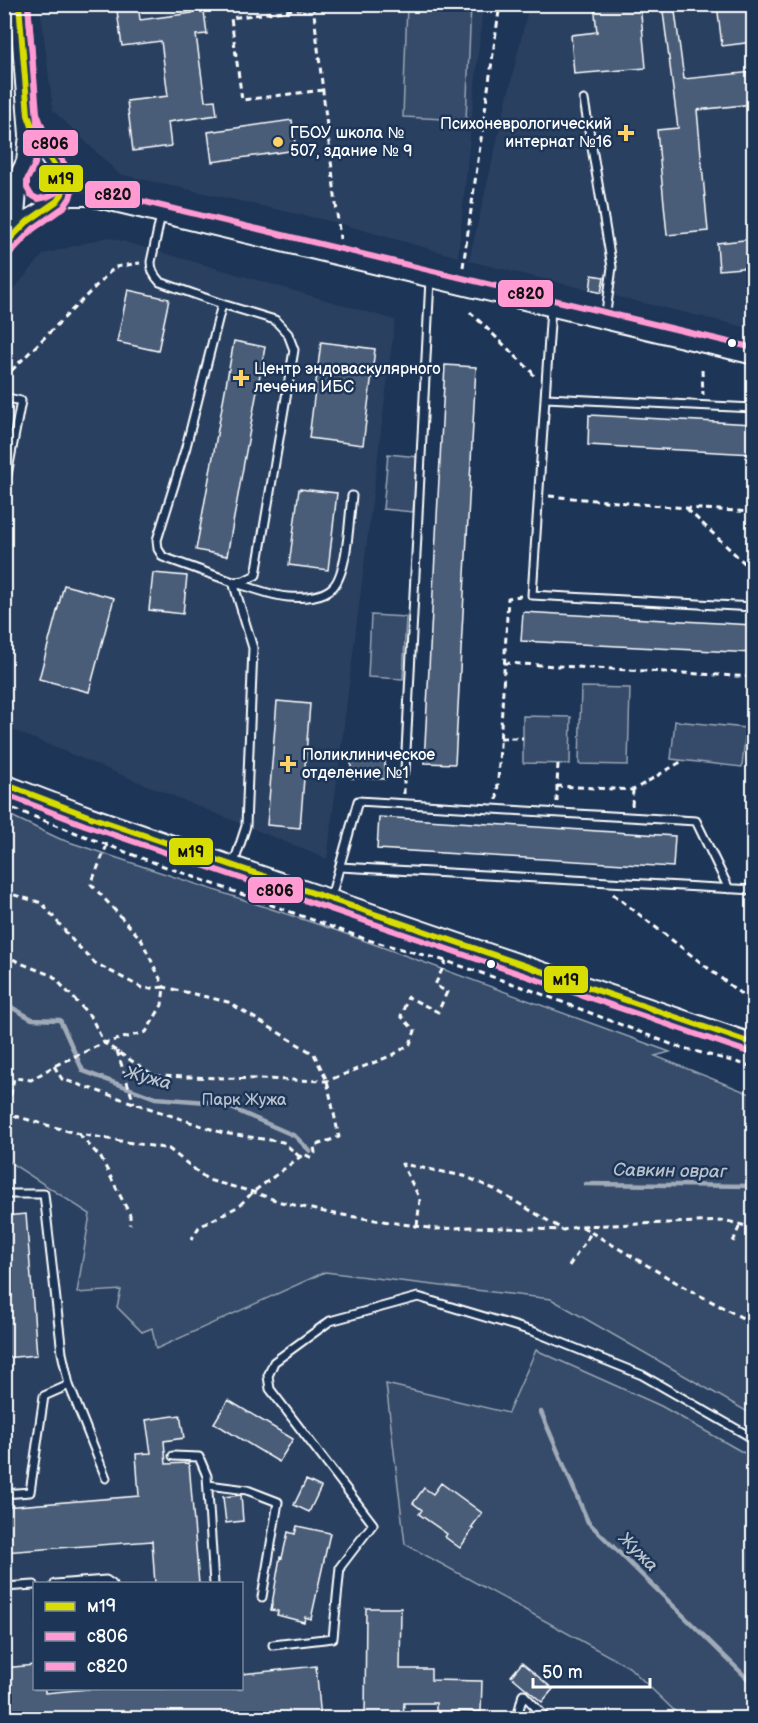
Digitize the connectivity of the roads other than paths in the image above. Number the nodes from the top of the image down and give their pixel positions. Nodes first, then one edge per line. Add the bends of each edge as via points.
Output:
1 (19, 4) edge
2 (584, 100) dead end
3 (28, 116) junction
4 (59, 171) junction
5 (21, 172) junction
6 (18, 191) junction
7 (89, 198) junction
8 (53, 204) junction
9 (161, 214) junction
10 (5, 245) edge
11 (430, 279) junction
12 (222, 304) junction
13 (551, 308) junction
14 (605, 320) junction
15 (753, 357) edge
16 (4, 397) edge
17 (546, 397) junction
18 (753, 408) edge
19 (4, 491) edge
20 (352, 496) dead end
21 (233, 582) junction
22 (753, 607) edge
23 (405, 771) dead end
24 (4, 784) edge
25 (233, 866) junction
26 (340, 867) junction
27 (729, 889) junction
28 (753, 890) edge
29 (331, 900) junction
30 (753, 1044) edge
31 (4, 1194) edge
32 (69, 1385) junction
33 (753, 1438) edge
34 (172, 1456) dead end
35 (106, 1478) dead end
36 (208, 1485) junction
37 (4, 1494) edge
38 (80, 1582) edge
39 (109, 1582) edge
40 (214, 1582) edge
41 (33, 1585) edge
42 (4, 1587) edge
43 (262, 1597) dead end
44 (273, 1646) dead end
45 (517, 1719) edge
46 (546, 1719) edge

1 - 3 street
2 - 14 lane via 612,267
3 - 4 street via 39,144
3 - 5 street via 28,151
4 - 5 street via 51,164 38,162
4 - 7 street
4 - 8 street via 64,186
5 - 6 street
6 - 8 street via 30,206
6 - 10 street
7 - 8 street via 65,198
7 - 9 street
8 - 10 street via 27,221
9 - 11 street
9 - 12 lane via 151,262 153,273 160,282
11 - 13 street
11 - 23 lane
12 - 21 lane via 186,447 157,540 163,557
12 - 21 lane via 275,320 288,334 294,350 256,575
13 - 14 street
13 - 17 lane
14 - 15 street
16 - 19 lane via 21,401
17 - 18 lane
17 - 22 lane via 532,595
20 - 21 lane via 344,565 334,586 313,597 287,597
21 - 25 lane via 254,648 246,826
24 - 25 street
25 - 29 street
26 - 27 lane
26 - 27 lane via 358,801 696,821
26 - 29 lane
27 - 28 lane
29 - 30 street
31 - 32 lane via 44,1194
32 - 35 lane
32 - 37 lane via 44,1396 30,1492
33 - 44 lane via 642,1375 535,1332 418,1297 330,1321 274,1362 268,1376 270,1389 374,1524 340,1567 333,1638
34 - 36 lane via 199,1457
36 - 40 lane
36 - 43 lane via 247,1490 278,1502
38 - 39 lane
41 - 42 lane
45 - 46 lane via 523,1694

